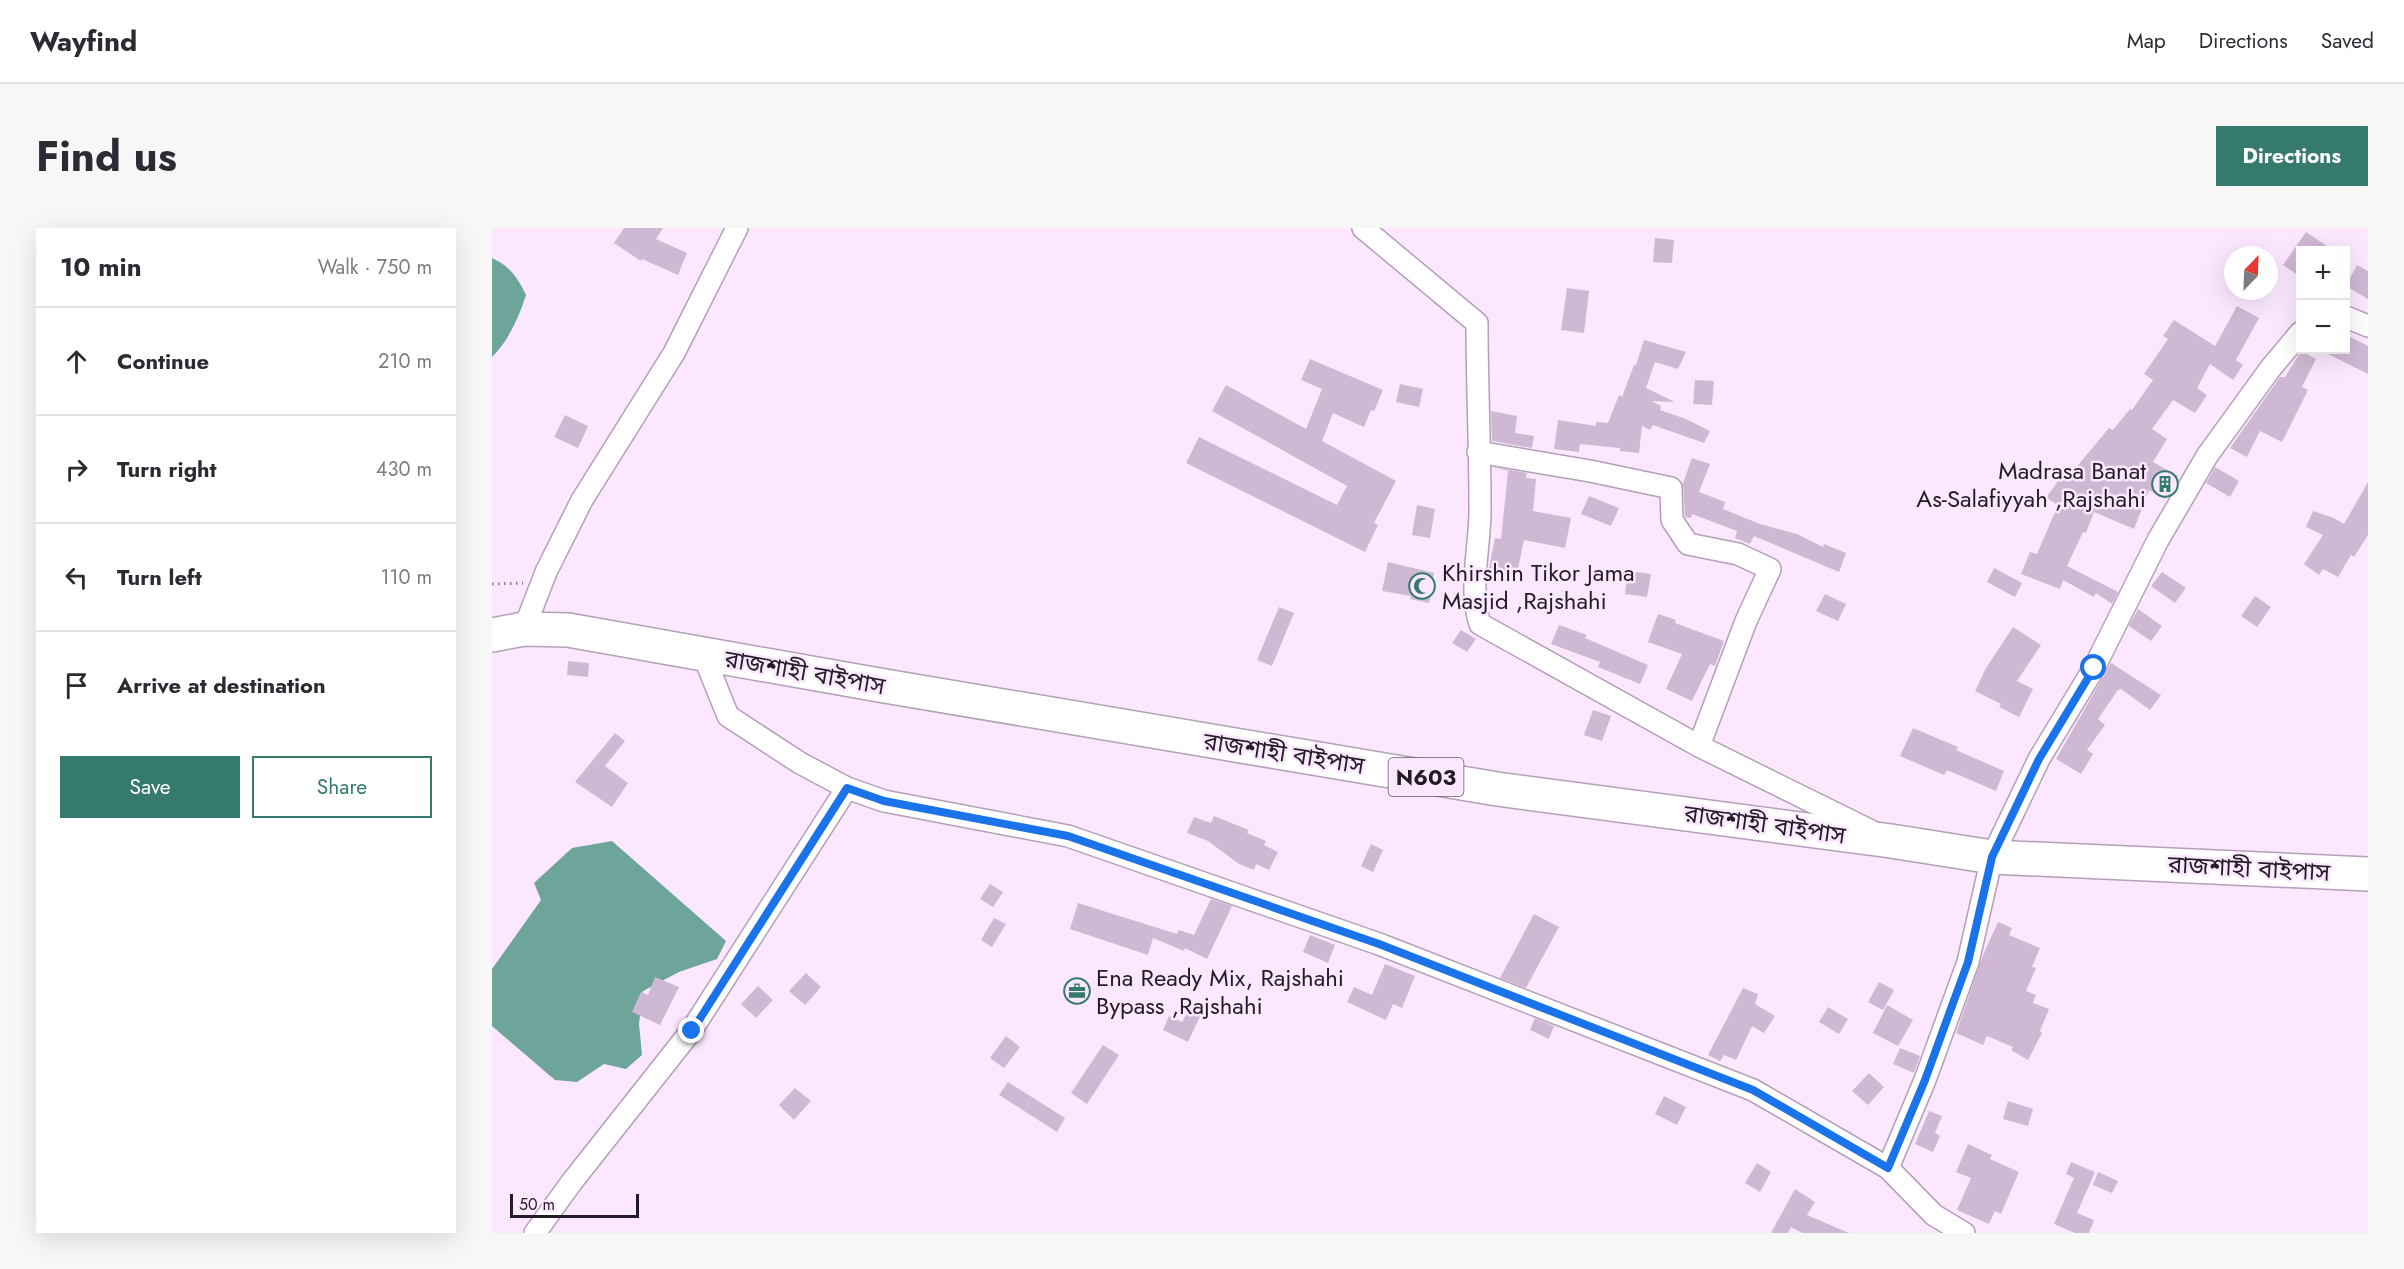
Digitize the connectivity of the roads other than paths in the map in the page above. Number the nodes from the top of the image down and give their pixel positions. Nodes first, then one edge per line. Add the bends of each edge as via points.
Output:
1 (737, 228) edge
2 (1363, 228) edge
3 (2350, 319) edge
4 (2368, 326) edge
5 (2296, 339) edge
6 (1478, 452) junction
7 (524, 629) junction
8 (492, 635) edge
9 (703, 654) junction
10 (1699, 746) junction
11 (847, 788) junction
12 (1891, 841) junction
13 (1992, 857) junction
14 (2368, 874) edge
15 (1888, 1168) junction
16 (535, 1233) edge
17 (1964, 1233) edge

1 - 7 street via 674,353 582,500 546,572
2 - 6 street via 1477,323
3 - 4 street
5 - 13 street via 2201,465 2158,540 2094,668 2039,759
6 - 10 street via 1480,508 1474,608 1480,624
6 - 10 street via 1671,488 1672,520 1688,544 1738,554 1770,569
7 - 8 highway, রাজশাহী বাইপাস / N603
7 - 9 highway, রাজশাহী বাইপাস / N603 via 568,630
9 - 11 street via 728,716
9 - 12 highway, রাজশাহী বাইপাস / N603 via 1497,789
10 - 12 street
11 - 15 street via 884,801 1068,836 1379,944 1753,1090
11 - 16 street via 692,1031
12 - 13 highway, রাজশাহী বাইপাস / N603
13 - 14 highway, রাজশাহী বাইপাস / N603
13 - 15 street via 1968,962
15 - 17 street via 1934,1215

